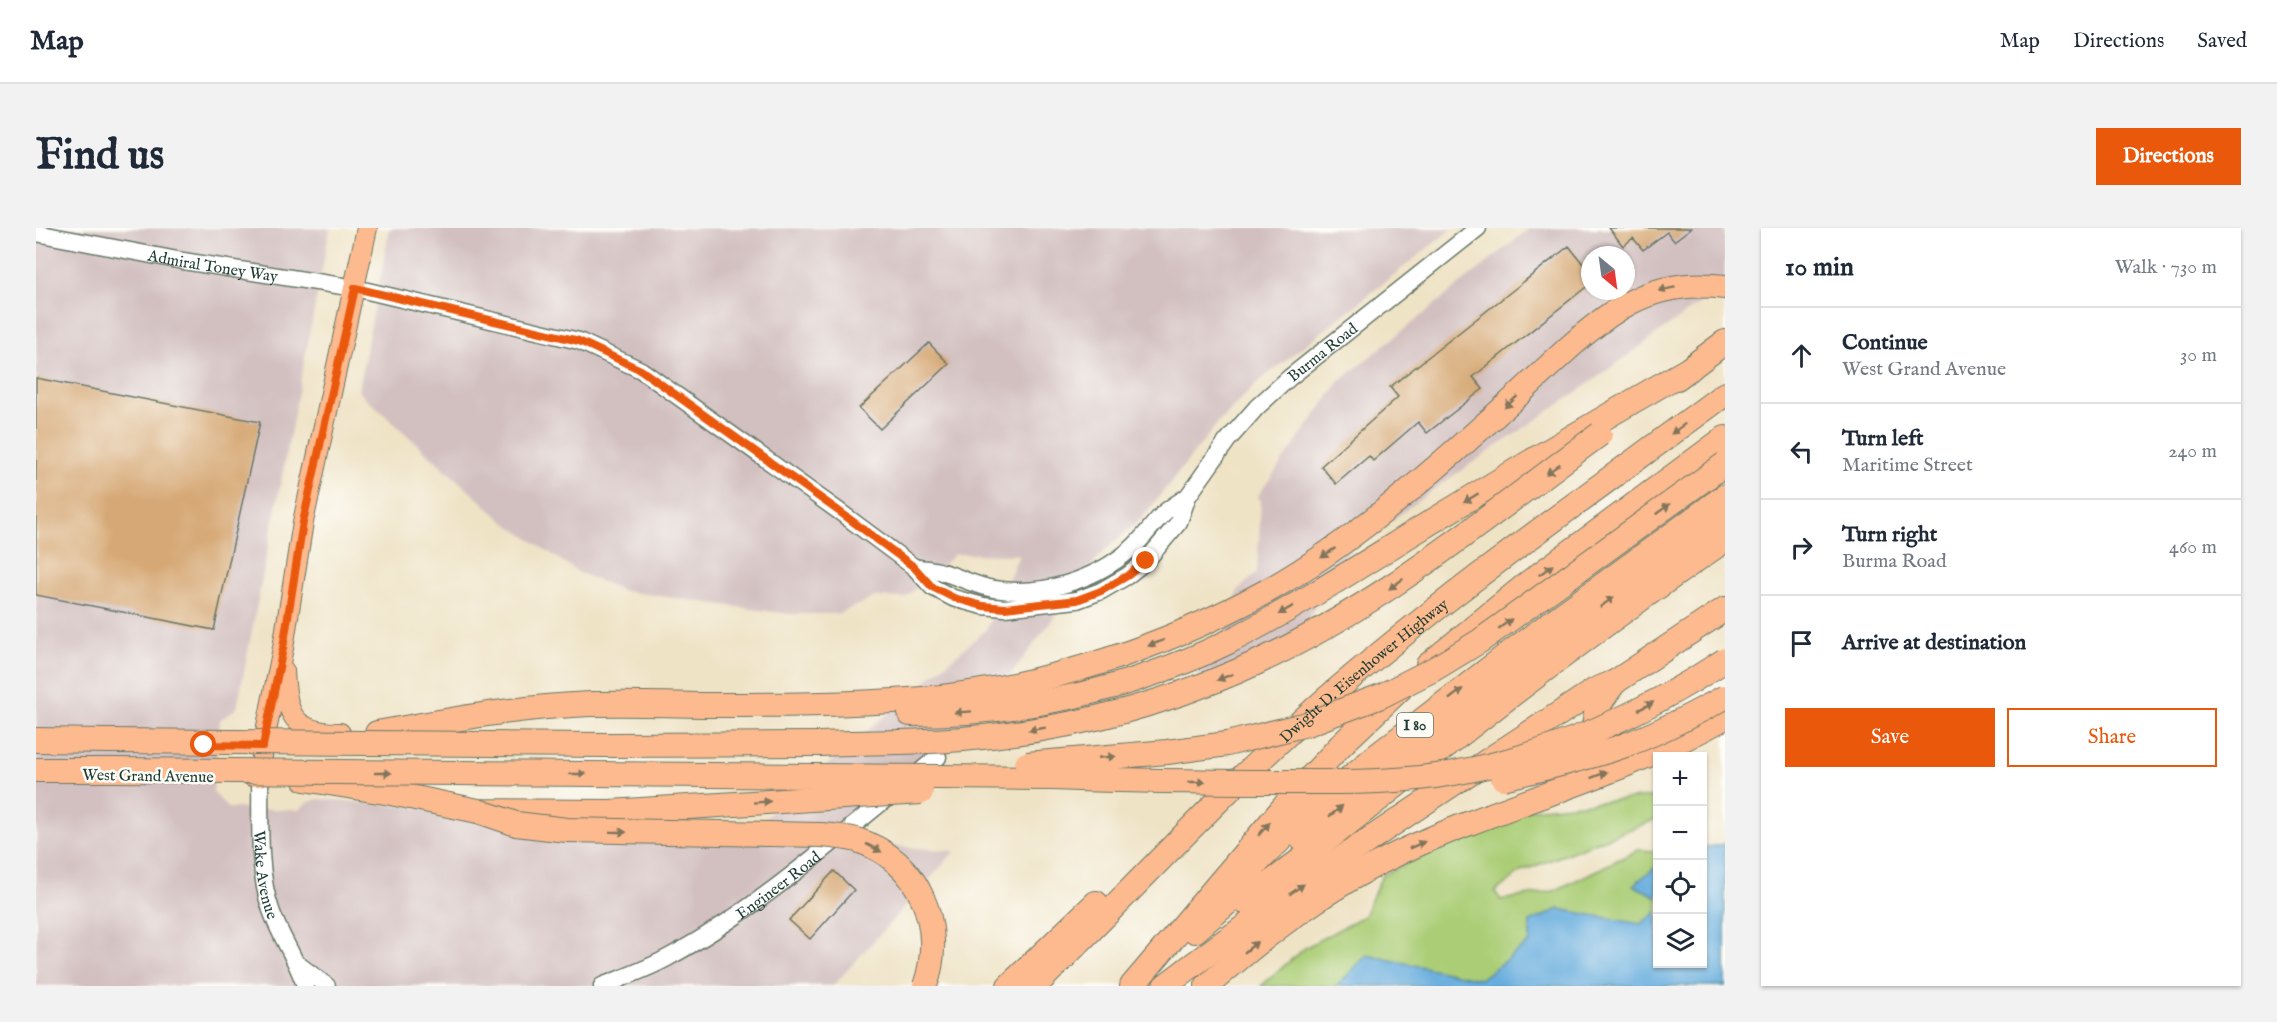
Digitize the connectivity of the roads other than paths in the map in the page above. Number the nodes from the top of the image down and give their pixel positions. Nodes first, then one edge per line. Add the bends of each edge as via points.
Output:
1 (366, 228) edge
2 (1478, 228) edge
3 (36, 233) edge
4 (1725, 287) edge
5 (355, 288) junction
6 (1725, 342) edge
7 (1725, 394) edge
8 (1596, 429) junction
9 (1725, 438) edge
10 (1725, 464) edge
11 (1725, 496) edge
12 (1725, 519) edge
13 (1725, 540) edge
14 (1725, 609) edge
15 (283, 648) junction
16 (1725, 660) edge
17 (1615, 682) junction
18 (1725, 697) edge
19 (731, 705) junction
20 (1725, 717) edge
21 (1536, 729) junction
22 (377, 733) junction
23 (36, 742) edge
24 (263, 746) junction
25 (938, 757) dead end
26 (36, 771) edge
27 (1453, 774) junction
28 (260, 776) junction
29 (797, 776) junction
30 (1139, 782) junction
31 (478, 811) junction
32 (1206, 811) junction
33 (299, 965) junction
34 (305, 986) edge
35 (327, 986) edge
36 (602, 986) edge
37 (925, 986) edge
38 (1009, 986) edge
39 (1035, 986) edge
40 (1132, 986) edge
41 (1165, 986) edge
42 (1207, 986) edge

1 - 5 main road
2 - 5 street, Burma Road via 1266,399 1227,441 1188,496 1165,512 1116,562 1044,590 992,589 914,567 641,370 579,341
3 - 5 street, Admiral Toney Way
4 -> 19 highway via 1668,289 1621,308 1356,533 1270,589 1168,638 1062,674 966,693 895,701
5 - 15 main road via 303,522
6 - 8 highway
7 -> 32 highway, Dwight D. Eisenhower Highway via 1413,627 1324,701
8 -> 19 highway via 1248,632 1191,659 1123,683 1041,703 958,713 834,713
8 -> 23 highway, bridge via 1386,590 1314,634 1211,682 1130,709 1066,724 944,740 764,745
40 -> 9 highway via 1294,795 1410,680 1519,590
29 -> 10 highway, bridge via 1018,765 1177,751 1246,740 1317,721 1381,696 1466,651
40 -> 11 highway, I 80 via 1291,828 1341,785 1508,654
40 -> 12 highway, I 80 via 1296,844 1419,745 1569,630
13 - 40 highway, I 80 via 1565,654 1300,862
14 - 17 highway
15 - 22 main road via 285,699 292,715 304,727 320,733
15 - 24 main road
27 -> 16 highway, bridge via 1587,734 1663,698
17 - 21 highway via 1595,690
17 - 21 highway via 1595,713 1596,739 1585,727 1569,721 1556,721
18 - 27 highway, bridge via 1648,736 1594,755 1496,779
19 - 22 highway via 588,704
42 -> 20 highway via 1292,916 1381,862 1638,760
41 -> 21 highway via 1306,883
22 - 24 main road, West Grand Avenue
23 - 24 main road, West Grand Avenue
24 - 28 main road
25 - 36 street, Engineer Road via 770,893 724,925 668,958
26 - 28 main road, West Grand Avenue
26 -> 29 highway, bridge
30 -> 27 highway, bridge via 1365,782
28 - 31 highway via 314,780
28 - 33 street, Wake Avenue via 263,874 270,909
29 - 30 highway, bridge
31 -> 30 highway, bridge via 610,812
31 -> 37 highway, bridge via 516,824 567,830 821,835 869,844 901,866 926,903 934,943
32 - 38 highway via 1106,895
32 - 39 highway, Dwight D. Eisenhower Highway
33 - 34 street, Wake Avenue
33 - 35 street, Wake Avenue

